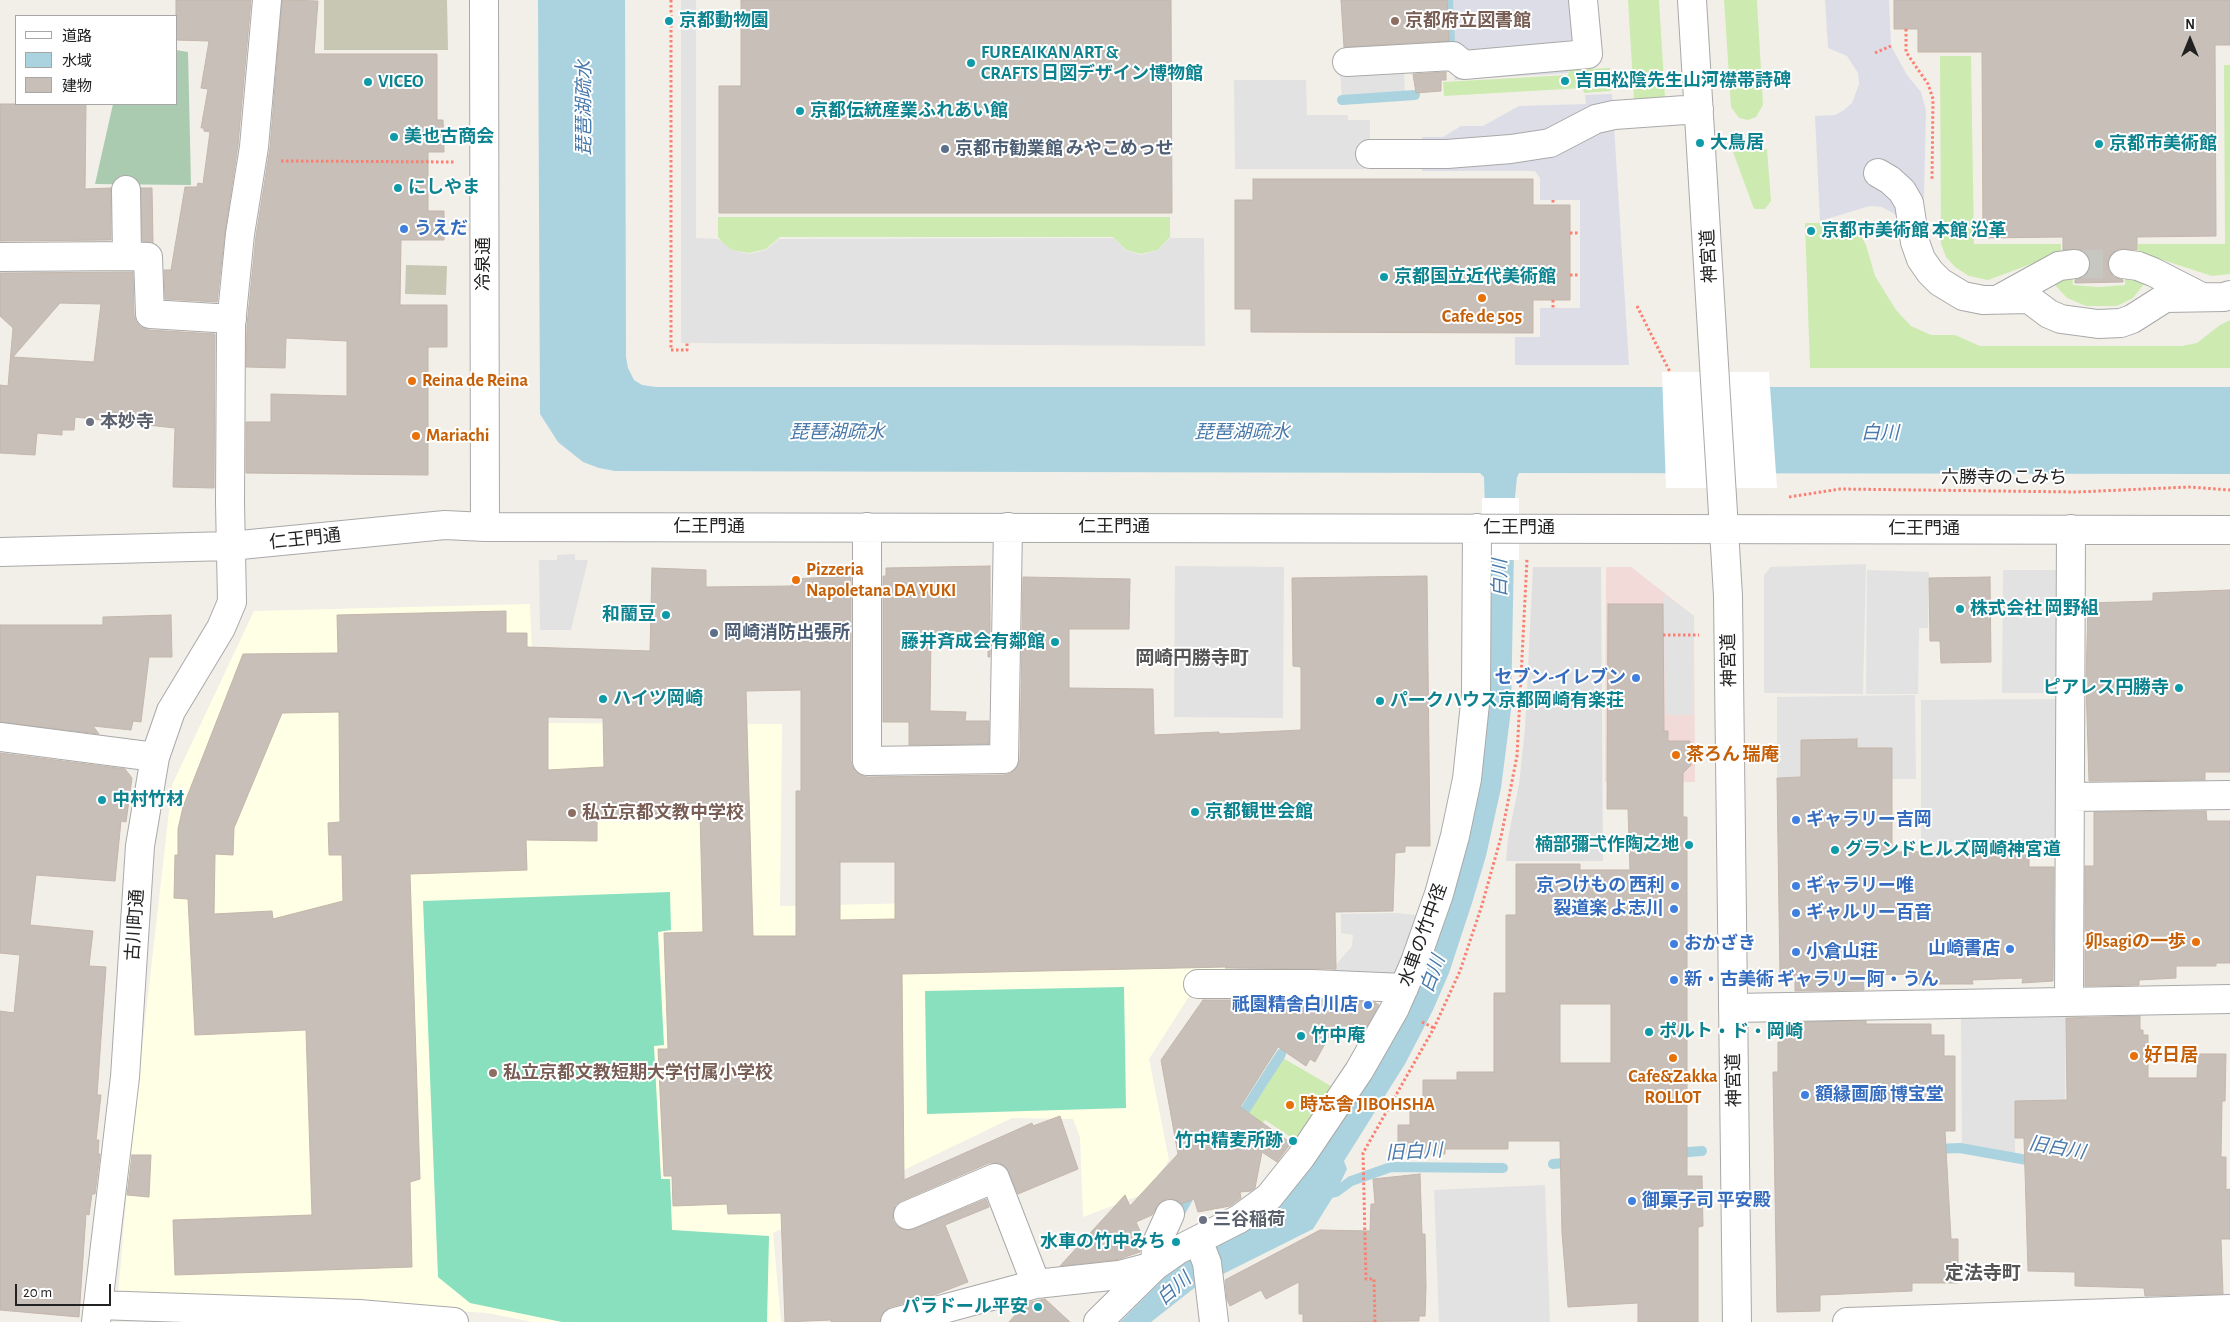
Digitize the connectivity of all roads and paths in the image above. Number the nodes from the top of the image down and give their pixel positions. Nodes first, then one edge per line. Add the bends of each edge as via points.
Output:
1 (267, 0) edge
2 (484, 0) edge
3 (671, 0) edge
4 (1583, 0) edge
5 (1692, 0) edge
6 (1906, 29) dead end
7 (1891, 46) dead end
8 (1875, 53) dead end
9 (1347, 62) dead end
10 (1699, 109) junction
11 (1370, 154) dead end
12 (253, 161) junction
13 (484, 163) junction
14 (1878, 173) dead end
15 (1932, 187) dead end
16 (126, 190) dead end
17 (1553, 200) dead end
18 (1553, 205) dead end
19 (1570, 233) dead end
20 (1580, 233) dead end
21 (127, 256) junction
22 (0, 257) edge
23 (2075, 264) tunnel mouth
24 (2123, 264) tunnel mouth
25 (1570, 275) dead end
26 (1580, 275) dead end
27 (2230, 295) edge
28 (2202, 297) junction
29 (1553, 300) dead end
30 (1998, 300) junction
31 (1637, 306) dead end
32 (1553, 308) dead end
33 (232, 320) junction
34 (687, 343) dead end
35 (1670, 372) dead end
36 (2230, 490) edge
37 (1784, 498) dead end
38 (485, 527) junction
39 (867, 527) junction
40 (1008, 527) junction
41 (1724, 528) junction
42 (2071, 529) junction
43 (2230, 530) edge
44 (1478, 537) junction
45 (230, 546) junction
46 (0, 552) edge
47 (1663, 635) dead end
48 (1702, 635) dead end
49 (0, 737) edge
50 (155, 757) junction
51 (2230, 795) edge
52 (2071, 797) junction
53 (1198, 984) dead end
54 (1404, 988) junction
55 (2230, 999) edge
56 (2069, 1002) junction
57 (1733, 1008) junction
58 (1428, 1026) dead end
59 (1434, 1028) dead end
60 (1364, 1170) dead end
61 (1170, 1214) dead end
62 (908, 1215) dead end
63 (1200, 1243) junction
64 (1155, 1266) junction
65 (1036, 1284) junction
66 (2230, 1309) edge
67 (97, 1314) edge
68 (454, 1322) edge
69 (895, 1322) edge
70 (1098, 1322) edge
71 (1214, 1322) edge
72 (1375, 1322) edge
73 (1737, 1322) edge
74 (1847, 1322) edge

1 - 12 street, 古川町通
2 - 13 street, 冷泉通
3 - 34 path via 671,350 687,350
4 - 9 street via 1588,54 1464,66 1453,56
5 - 10 street, 神宮道
6 - 15 path via 1906,52 1928,84 1933,99
7 - 8 path
10 - 11 street via 1614,115 1596,119 1550,143 1511,149 1447,154
10 - 41 street, 神宮道
12 - 13 path
12 - 33 street, 古川町通 via 240,234
13 - 38 street, 冷泉通
14 - 30 street via 1902,191 1908,203 1915,242 1930,272 1963,296
16 - 21 street
17 - 18 path
19 - 20 path
21 - 22 street
21 - 33 street via 148,257 150,314
23 - 30 street via 2059,266
24 - 28 street via 2153,272
25 - 26 path
27 - 28 street
28 - 30 street via 2165,298 2132,319 2098,324 2061,319 2030,299
29 - 32 path
31 - 35 path
33 - 45 street, 古川町通
36 - 37 path, 六勝寺のこみち via 2189,487 2077,492 1840,489
38 - 39 street, 仁王門通
38 - 45 street, 仁王門通 via 446,525
39 - 40 street, 仁王門通
39 - 40 street via 867,761 1004,759
40 - 44 street, 仁王門通
41 - 42 street, 仁王門通
41 - 44 street, 仁王門通 via 1518,529
41 - 57 street, 神宮道 via 1728,596
42 - 43 street, 仁王門通
42 - 52 street
44 - 54 street, 水車の竹中径 via 1477,671 1471,756 1456,836 1423,941
45 - 46 street, 仁王門通
45 - 50 street, 古川町通 via 232,602 221,628 171,712
47 - 48 path
49 - 50 street
50 - 67 street, 古川町通 via 140,846 125,1077
51 - 52 street
52 - 56 street
53 - 54 street
54 - 63 street, 水車の竹中径 via 1359,1072 1301,1157 1269,1197
55 - 56 street
56 - 57 street
57 - 73 street, 神宮道
58 - 59 path
60 - 72 path via 1366,1279 1374,1279
61 - 64 street via 1156,1245
62 - 65 street via 995,1178
63 - 64 street, 水車の竹中径 via 1178,1250
63 - 71 street via 1208,1263
64 - 65 street via 1119,1275
64 - 70 street
65 - 69 street
66 - 74 street
67 - 68 street via 359,1314

